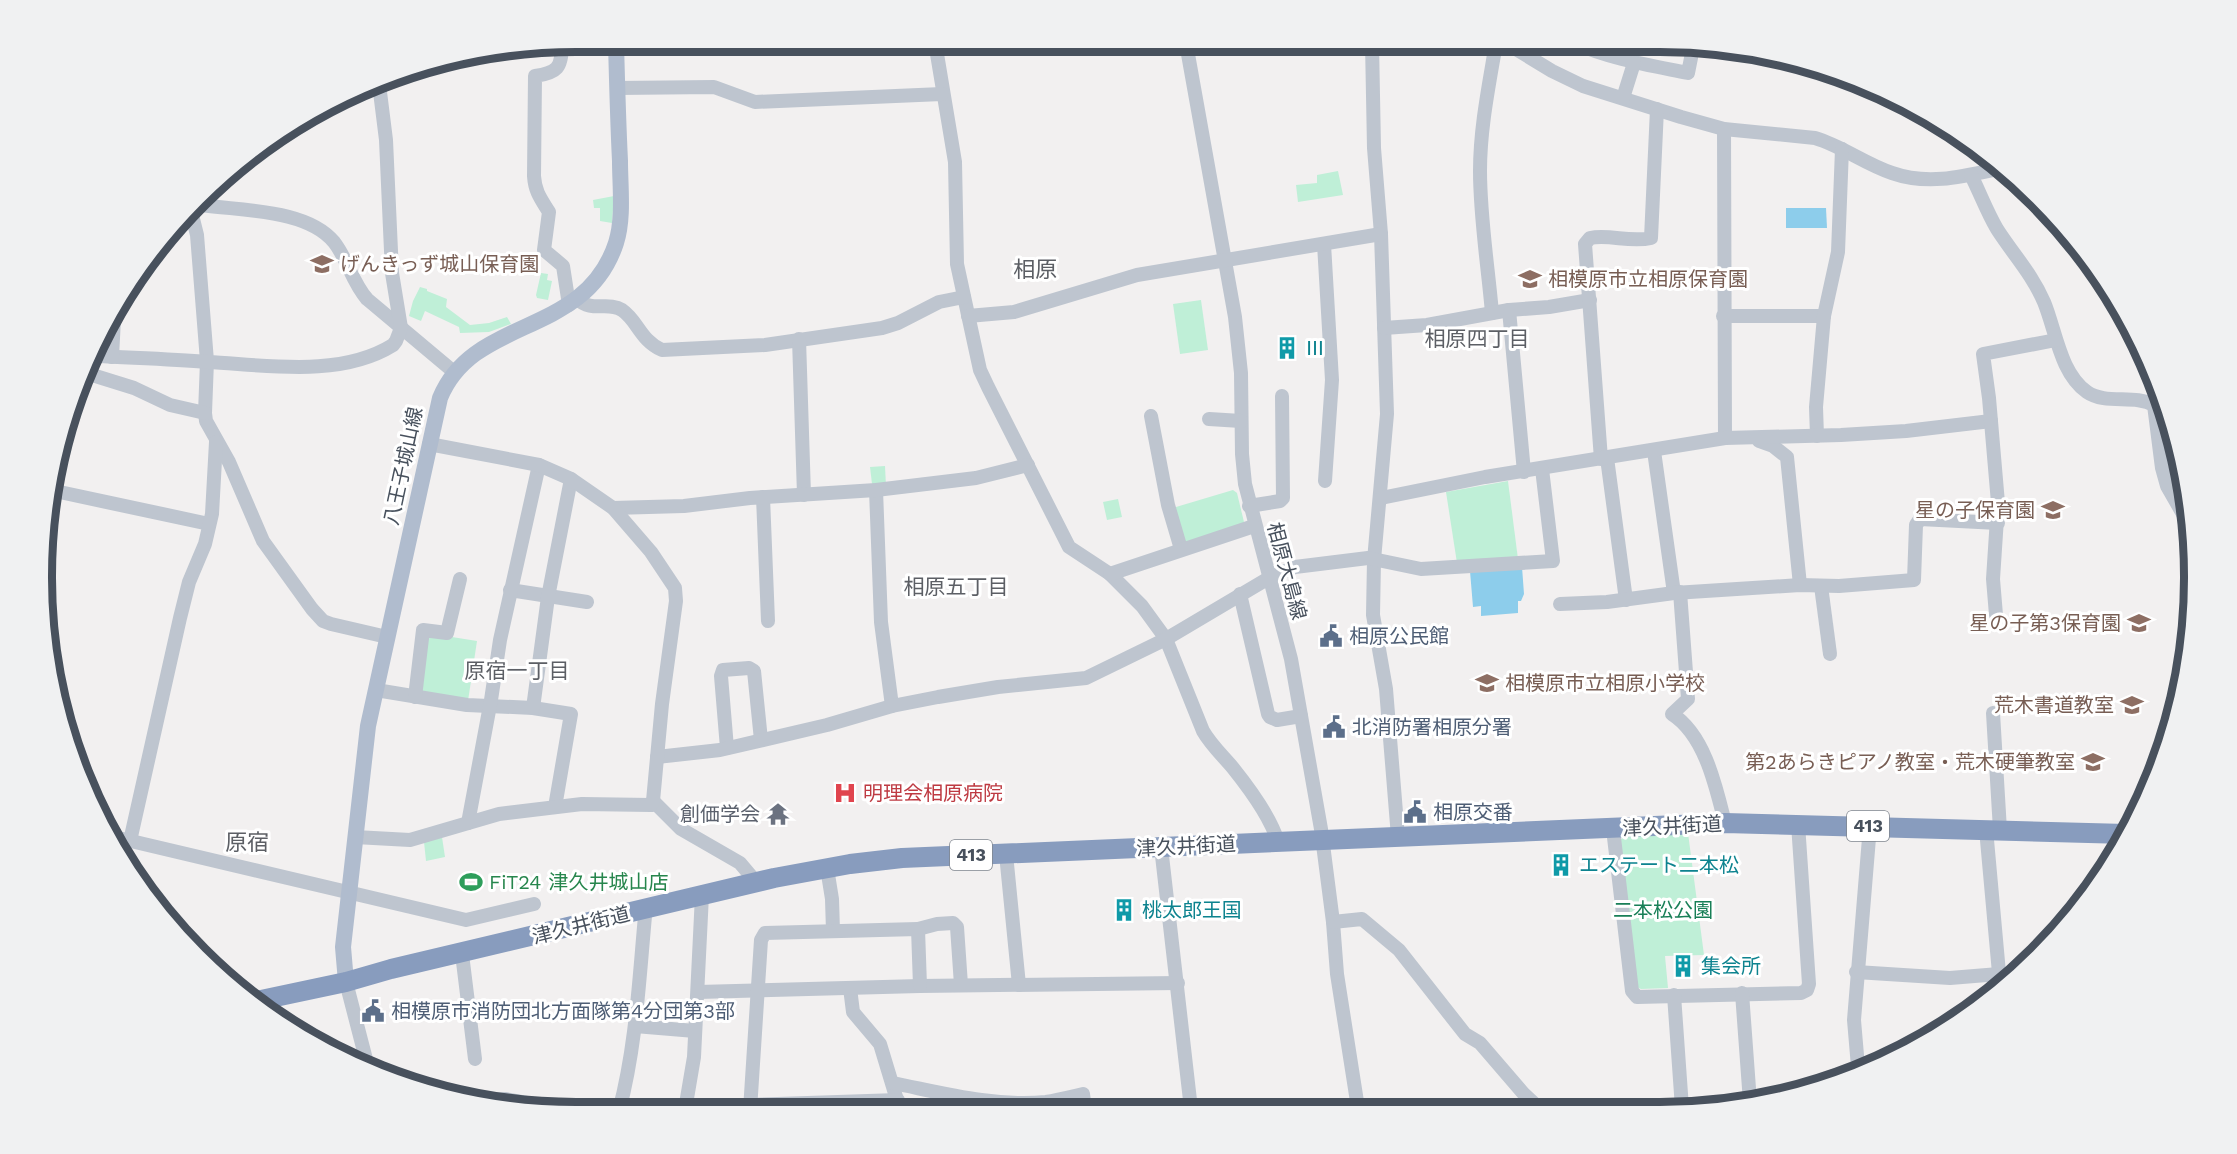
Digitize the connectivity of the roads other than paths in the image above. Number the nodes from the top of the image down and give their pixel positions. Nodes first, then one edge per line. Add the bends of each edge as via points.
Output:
1 (616, 52) edge
2 (936, 52) edge
3 (1188, 52) edge
4 (1371, 52) edge
5 (1495, 52) edge
6 (1522, 52) edge
7 (1596, 52) edge
8 (561, 53) edge
9 (1692, 54) edge
10 (1634, 63) junction
11 (617, 88) junction
12 (380, 91) edge
13 (942, 94) junction
14 (1623, 98) junction
15 (1657, 109) junction
16 (1724, 129) junction
17 (1842, 149) junction
18 (1991, 171) edge
19 (1971, 175) junction
20 (206, 206) edge
21 (193, 220) edge
22 (1381, 234) junction
23 (1324, 244) junction
24 (1225, 262) junction
25 (964, 297) junction
26 (1590, 300) junction
27 (573, 302) junction
28 (1509, 310) junction
29 (1492, 313) junction
30 (969, 316) junction
31 (1724, 316) junction
32 (1824, 316) junction
33 (400, 328) junction
34 (1384, 328) junction
35 (113, 333) edge
36 (799, 339) junction
37 (2056, 340) junction
38 (102, 356) edge
39 (112, 357) junction
40 (207, 362) junction
41 (454, 372) junction
42 (92, 375) edge
43 (1282, 396) dead end
44 (205, 413) junction
45 (1151, 416) dead end
46 (1209, 419) dead end
47 (1241, 421) junction
48 (1991, 422) junction
49 (1817, 436) junction
50 (1725, 438) junction
51 (1746, 438) junction
52 (216, 440) junction
53 (429, 444) junction
54 (1654, 451) junction
55 (1604, 459) junction
56 (539, 465) junction
57 (1028, 465) junction
58 (1542, 469) junction
59 (1524, 472) junction
60 (571, 479) junction
61 (1325, 481) dead end
62 (876, 490) junction
63 (60, 492) edge
64 (804, 495) junction
65 (763, 497) junction
66 (1381, 498) junction
67 (1249, 506) junction
68 (613, 508) junction
69 (2180, 509) edge
70 (1998, 523) junction
71 (209, 524) junction
72 (1254, 526) junction
73 (1180, 549) junction
74 (1374, 560) junction
75 (1110, 574) junction
76 (1269, 578) junction
77 (460, 579) dead end
78 (1800, 585) junction
79 (1821, 586) junction
80 (510, 590) junction
81 (1677, 593) junction
82 (1240, 594) junction
83 (548, 597) junction
84 (1626, 600) junction
85 (587, 602) dead end
86 (1560, 604) dead end
87 (1996, 615) dead end
88 (768, 621) dead end
89 (387, 637) junction
90 (1166, 639) junction
91 (1830, 654) dead end
92 (376, 690) junction
93 (415, 697) junction
94 (489, 706) junction
95 (892, 706) junction
96 (533, 708) junction
97 (1993, 713) dead end
98 (1301, 716) junction
99 (761, 740) junction
100 (727, 748) junction
101 (657, 757) junction
102 (653, 801) junction
103 (555, 807) junction
104 (468, 823) junction
105 (1725, 823) junction
106 (1798, 824) junction
107 (1870, 826) junction
108 (1612, 829) junction
109 (1993, 830) junction
110 (2117, 834) edge
111 (355, 837) junction
112 (1398, 837) junction
113 (123, 839) edge
114 (1322, 840) junction
115 (130, 841) junction
116 (1278, 842) junction
117 (1161, 847) junction
118 (1006, 854) junction
119 (827, 868) junction
120 (756, 882) junction
121 (348, 893) junction
122 (702, 895) junction
123 (534, 904) dead end
124 (644, 909) junction
125 (1333, 922) junction
126 (918, 929) junction
127 (833, 931) junction
128 (462, 954) junction
129 (1856, 972) junction
130 (2000, 976) edge
131 (1996, 979) edge
132 (346, 982) junction
133 (1178, 983) junction
134 (961, 985) junction
135 (1020, 985) junction
136 (920, 986) junction
137 (850, 988) junction
138 (758, 990) junction
139 (698, 992) junction
140 (1742, 993) junction
141 (1674, 995) junction
142 (271, 1002) edge
143 (635, 1026) junction
144 (695, 1031) junction
145 (365, 1057) edge
146 (475, 1059) dead end
147 (1858, 1063) edge
148 (892, 1083) junction
149 (1749, 1093) edge
150 (1682, 1101) edge
151 (621, 1102) edge
152 (687, 1102) edge
153 (750, 1102) edge
154 (898, 1102) edge
155 (995, 1102) edge
156 (1060, 1102) edge
157 (1084, 1102) edge
158 (1186, 1102) edge
159 (1357, 1102) edge
160 (1533, 1102) edge

1 - 11 main road, 八王子城山線
2 - 13 street
3 - 24 street, 相原大島線
4 - 22 street
5 - 29 street via 1480,167
6 - 14 street via 1569,79
7 - 10 street
8 - 27 street via 555,70 535,76 534,176 536,192 549,212 544,250 563,266
9 - 10 street via 1688,73
10 - 14 street
11 - 13 street via 714,87 755,102
11 - 27 main road, 八王子城山線 via 621,192 618,235 605,267
12 - 33 street via 392,273
13 - 25 street via 955,162 955,246
14 - 15 street
15 - 16 street
15 - 26 street via 1653,235 1648,239 1588,239 1585,244
16 - 17 street via 1815,138
16 - 31 street
17 - 19 street via 1890,173 1912,178 1942,180
17 - 32 street via 1838,252
18 - 19 street
19 - 37 street via 1997,229 2029,273
20 - 33 street via 296,218 317,226 342,254 359,289
21 - 40 street
22 - 23 street
22 - 34 street
23 - 24 street
23 - 61 street via 1332,380
24 - 30 street via 1137,276 1014,312
24 - 47 street, 相原大島線 via 1239,347
25 - 30 street
25 - 36 street via 939,302 882,328
26 - 28 street
26 - 55 street
27 - 36 street via 623,311 648,341 662,350
27 - 41 main road, 八王子城山線 via 481,349
28 - 29 street
28 - 59 street
29 - 34 street
30 - 57 street via 980,369
31 - 32 street
31 - 50 street
32 - 49 street
33 - 40 street via 396,341 388,348 339,363 281,366
33 - 41 street
34 - 66 street via 1387,414
35 - 39 street
36 - 64 street
37 - 48 street via 1983,354
37 - 69 street via 2072,376 2084,390 2096,397 2154,405 2162,468
38 - 39 street
39 - 40 street
40 - 44 street
41 - 53 main road, 八王子城山線 via 440,398
42 - 44 street via 170,405
43 - 67 street via 1283,498
44 - 52 street
45 - 73 street
46 - 47 street
47 - 67 street, 相原大島線
48 - 49 street
48 - 70 street
49 - 51 street
50 - 51 street
50 - 54 street
51 - 78 street via 1769,444 1787,457
52 - 71 street
52 - 89 street via 263,541 318,616 340,628
53 - 56 street
53 - 89 main road, 八王子城山線
54 - 55 street
54 - 81 street
55 - 58 street
55 - 84 street
56 - 60 street
56 - 80 street
57 - 62 street via 976,478
57 - 75 street via 1069,547
58 - 59 street
58 - 74 street via 1552,561 1421,569
59 - 66 street
60 - 68 street
60 - 83 street
62 - 64 street
62 - 95 street via 881,622
63 - 71 street
64 - 65 street
65 - 68 street via 684,506
65 - 88 street
66 - 74 street
67 - 72 street, 相原大島線
68 - 101 street via 651,552 675,588
70 - 79 street via 1920,519 1916,525 1914,580
70 - 87 street via 1993,579
71 - 115 street via 180,618
72 - 73 street
72 - 76 street, 相原大島線
73 - 75 street
74 - 76 street via 1356,558 1295,567
74 - 112 street via 1373,615 1386,689
75 - 90 street via 1142,606
76 - 82 street
76 - 98 street, 相原大島線 via 1291,659
77 - 93 street via 447,633 423,630
78 - 79 street
78 - 81 street
79 - 91 street
80 - 83 street
80 - 94 street
81 - 84 street
81 - 105 street via 1688,699 1672,714 1685,724 1709,766
82 - 90 street
82 - 98 street via 1270,717 1277,720
83 - 85 street
83 - 96 street
84 - 86 street
89 - 92 main road, 八王子城山線
90 - 95 street via 1086,678 985,689
90 - 116 street via 1210,744 1235,770 1275,830
92 - 93 street
92 - 111 main road, 八王子城山線
93 - 94 street
94 - 96 street
94 - 104 street
95 - 99 street
96 - 103 street via 571,716
97 - 109 street
98 - 114 street, 相原大島線
99 - 100 street
99 - 100 street via 753,669 723,670
100 - 101 street
101 - 102 street
102 - 103 street via 651,805
102 - 120 street via 681,830 740,862
103 - 104 street via 499,814
104 - 111 street via 410,840
105 - 106 highway, 津久井街道 / 413
105 - 108 highway, 津久井街道 / 413
106 - 107 highway, 津久井街道 / 413
106 - 140 street via 1809,986 1801,993
107 - 109 highway, 津久井街道 / 413
107 - 129 street
108 - 112 highway, 津久井街道 / 413
108 - 141 street via 1632,991 1638,997
109 - 110 highway, 津久井街道 / 413
109 - 130 street
111 - 121 main road, 八王子城山線
112 - 114 highway, 津久井街道 / 413
113 - 115 street
114 - 116 highway, 津久井街道 / 413
114 - 125 street, 相原大島線
115 - 121 street
116 - 117 highway, 津久井街道 / 413
117 - 118 highway, 津久井街道 / 413
117 - 133 street
118 - 119 highway, 津久井街道 / 413 via 902,858
118 - 135 street
119 - 120 highway, 津久井街道 / 413
119 - 127 street
120 - 122 highway, 津久井街道 / 413
121 - 123 street via 466,920
121 - 132 main road, 八王子城山線 via 343,947
122 - 124 highway, 津久井街道 / 413
122 - 139 street
124 - 128 highway, 津久井街道 / 413
124 - 143 street
125 - 159 street, 相原大島線
125 - 160 street via 1362,920 1390,941 1465,1034 1480,1043
126 - 127 street
126 - 134 street via 946,923 957,927
126 - 136 street
127 - 138 street via 765,933 761,940
128 - 132 highway, 津久井街道 / 413
128 - 146 street
129 - 131 street
129 - 147 street
132 - 142 highway, 津久井街道 / 413
132 - 145 street
133 - 135 street
133 - 158 street
134 - 135 street
134 - 136 street
136 - 137 street
137 - 138 street
137 - 148 street via 853,1012 880,1044
138 - 139 street
138 - 153 street
139 - 144 street
140 - 141 street
140 - 149 street
141 - 150 street
143 - 144 street
143 - 151 street
144 - 152 street
148 - 154 street
148 - 155 street
156 - 157 street via 1083,1094

